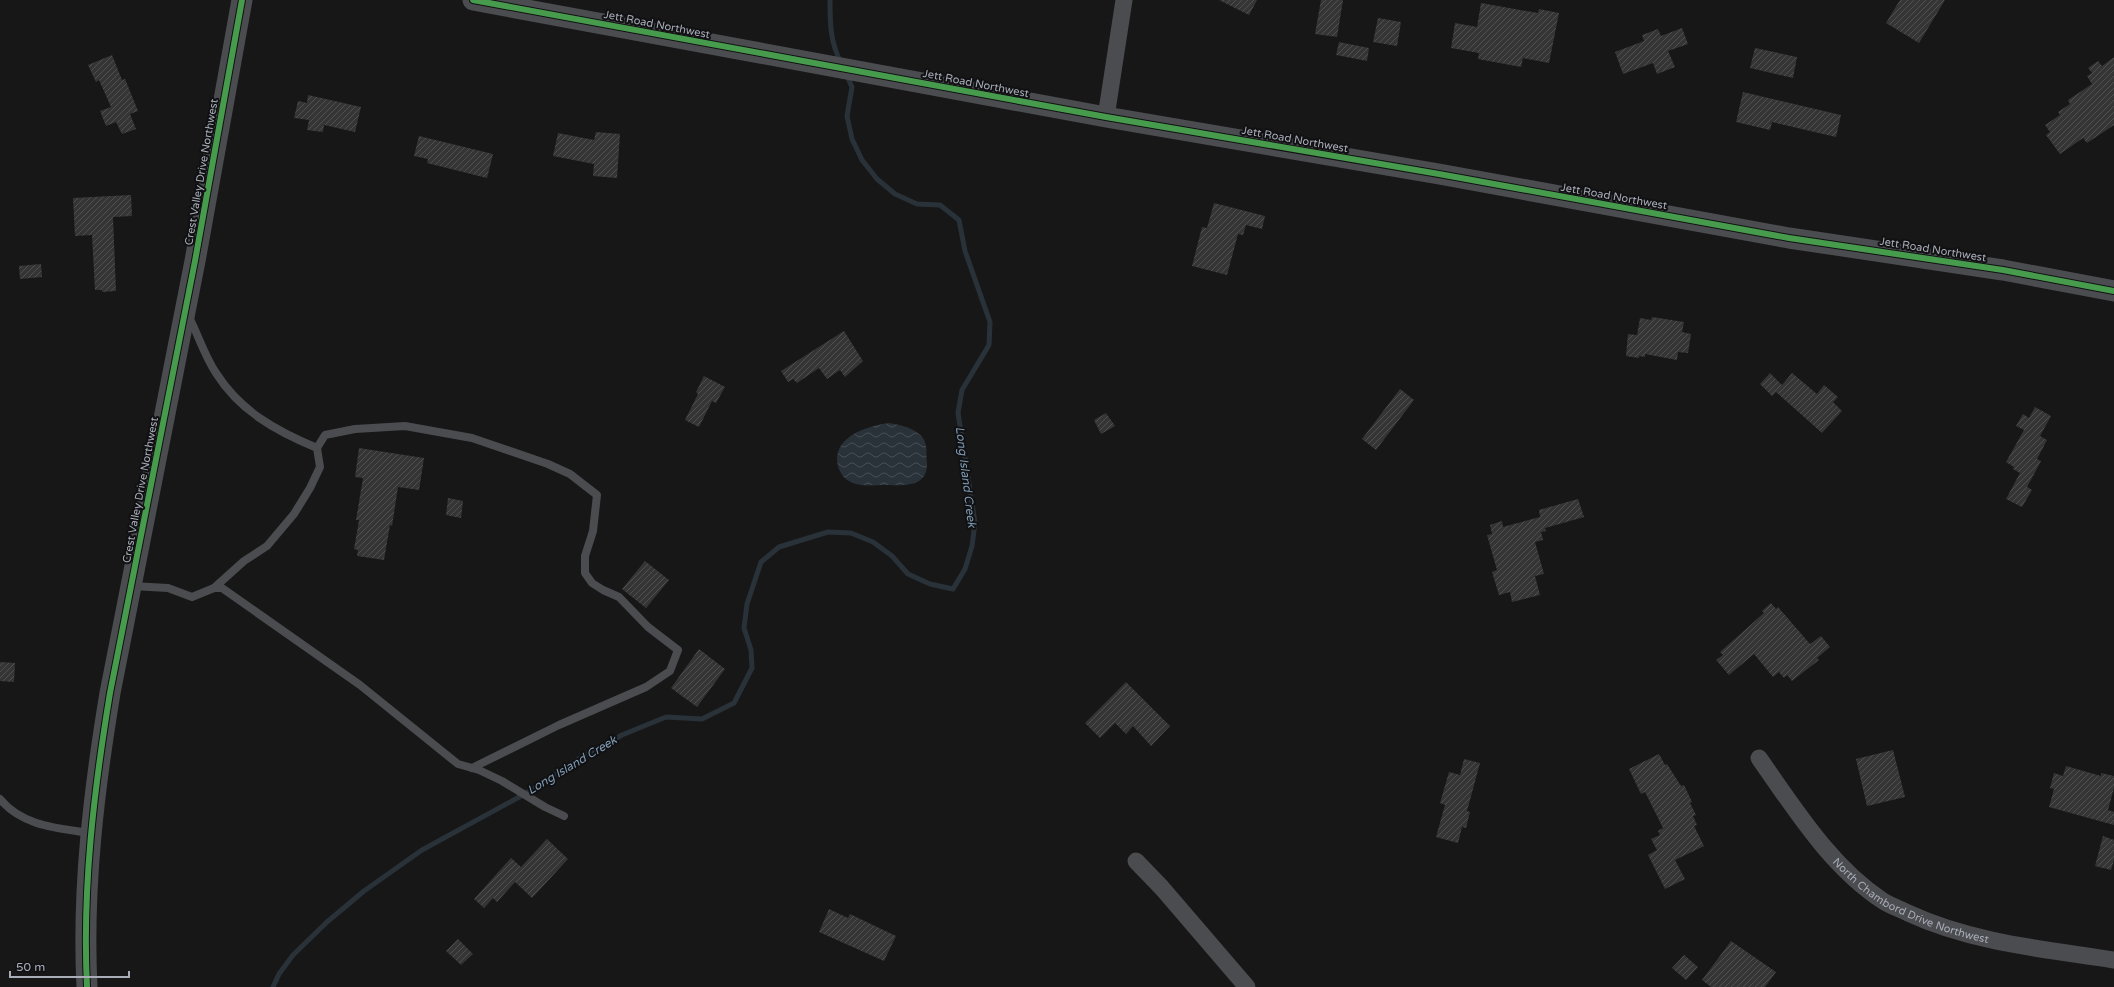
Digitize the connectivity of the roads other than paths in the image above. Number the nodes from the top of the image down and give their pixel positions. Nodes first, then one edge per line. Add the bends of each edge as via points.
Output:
1 (242, 0) edge
2 (473, 0) edge
3 (1124, 0) edge
4 (1106, 117) junction
5 (2114, 291) edge
6 (185, 310) junction
7 (317, 448) junction
8 (131, 586) junction
9 (214, 588) junction
10 (1759, 758) dead end
11 (472, 768) junction
12 (0, 798) edge
13 (564, 816) dead end
14 (91, 833) junction
15 (1136, 861) dead end
16 (2114, 960) edge
17 (87, 987) edge
18 (1247, 987) edge

1 - 6 street, Crest Valley Drive Northwest
2 - 4 street, Jett Road Northwest
3 - 4 street
4 - 5 street, Jett Road Northwest via 1789,238 2003,270
6 - 7 lane via 215,373 238,401 275,429
6 - 8 street, Crest Valley Drive Northwest
7 - 9 lane via 320,467 294,514 267,546 244,561
7 - 11 lane via 325,435 338,431 405,426 472,438 570,474 597,496 593,531 585,556 585,573 592,583 619,597 648,627 678,650 670,671 646,687 559,724
8 - 9 lane via 168,588 192,596
8 - 14 street, Crest Valley Drive Northwest via 106,716
9 - 11 lane via 222,588 259,613 360,685 458,764
10 - 16 street, North Chambord Drive Northwest via 1822,846 1884,902 1928,922 1976,937
11 - 13 lane via 502,781
12 - 14 lane via 28,821 53,828
14 - 17 street, Crest Valley Drive Northwest via 87,898
15 - 18 street

